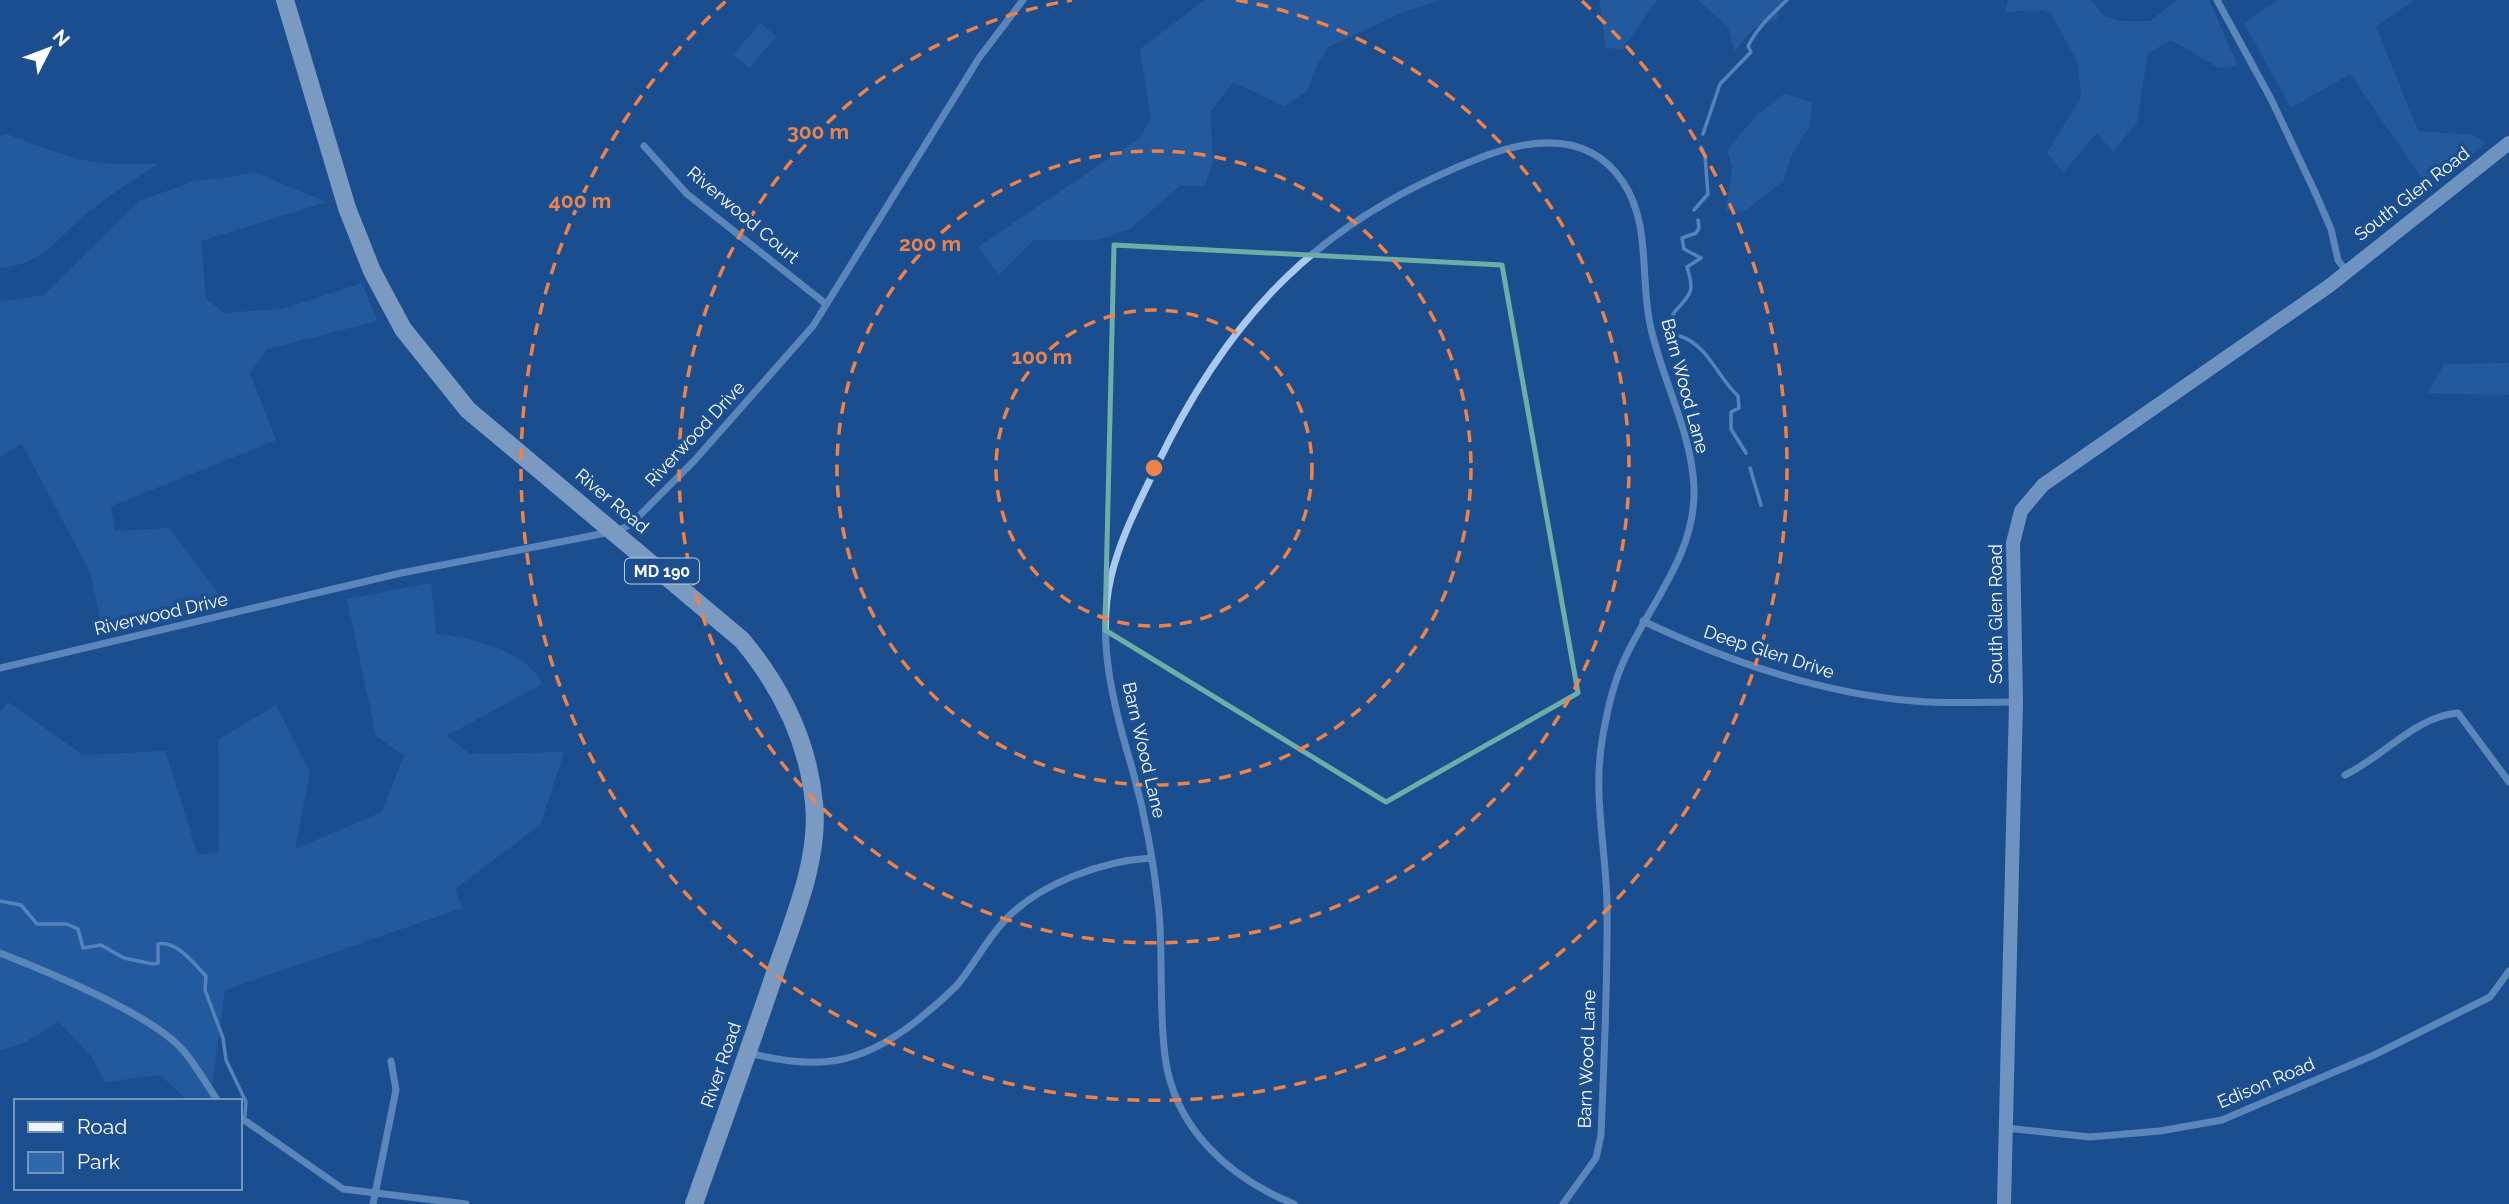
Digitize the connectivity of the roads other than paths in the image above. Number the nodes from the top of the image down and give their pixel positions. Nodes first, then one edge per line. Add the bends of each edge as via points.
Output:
1 (285, 0) edge
2 (1023, 0) edge
3 (2217, 0) edge
4 (2509, 143) edge
5 (644, 146) dead end
6 (2346, 271) junction
7 (826, 304) junction
8 (616, 531) junction
9 (1643, 621) junction
10 (0, 668) edge
11 (2016, 702) junction
12 (2345, 775) dead end
13 (2509, 782) edge
14 (1151, 859) junction
15 (0, 953) edge
16 (2509, 971) edge
17 (748, 1053) junction
18 (391, 1060) dead end
19 (217, 1099) edge
20 (242, 1118) edge
21 (2006, 1128) junction
22 (376, 1193) junction
23 (373, 1204) edge
24 (466, 1204) edge
25 (694, 1204) edge
26 (1294, 1204) edge
27 (1563, 1204) edge
28 (2004, 1204) edge

1 - 8 main road, River Road / MD 190 via 347,208 372,271 403,329 468,410
2 - 7 street, Riverwood Drive via 979,58
3 - 6 street via 2298,156
4 - 6 main road, South Glen Road
5 - 7 street, Riverwood Court via 687,194
6 - 11 main road, South Glen Road via 2031,497 2018,519 2013,543
7 - 8 street, Riverwood Drive via 767,381 694,461 629,525
8 - 10 street, Riverwood Drive via 426,567
8 - 17 main road, River Road / MD 190 via 742,640 767,670 802,742 814,803 813,840 799,900
9 - 11 street, Deep Glen Drive via 1773,674 1838,691 1915,702
9 - 14 street, Barn Wood Lane via 1684,547 1694,487 1688,450 1649,321 1640,223 1624,183 1595,155 1577,145 1545,141 1510,146 1422,181 1304,260 1256,309 1205,375 1164,452 1129,525 1110,580 1106,644 1119,729
9 - 27 street, Barn Wood Lane via 1608,704 1600,749 1597,796 1607,900 1601,1135 1596,1158
11 - 21 main road, South Glen Road
12 - 13 street via 2369,764 2422,723 2458,713
14 - 17 street via 1121,860 1041,893 1007,917 957,984 928,1012 861,1056 811,1064
14 - 26 street, Barn Wood Lane via 1163,975 1165,1062 1177,1098 1199,1138 1229,1168
15 - 19 street via 151,1026 180,1047
16 - 21 street, Edison Road via 2490,997 2374,1055 2222,1119 2161,1131 2090,1137
17 - 25 main road, River Road / MD 190
18 - 22 street via 396,1090
20 - 22 street via 344,1189
21 - 28 main road, South Glen Road
22 - 23 street
22 - 24 street

